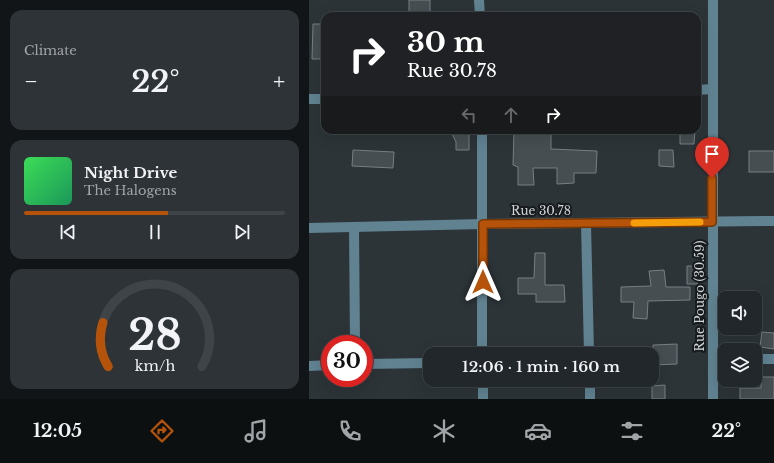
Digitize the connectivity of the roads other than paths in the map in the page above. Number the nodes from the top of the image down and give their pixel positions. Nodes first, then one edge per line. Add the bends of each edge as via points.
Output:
1 (479, 0) edge
2 (713, 0) edge
3 (480, 12) edge
4 (701, 90) edge
5 (713, 90) junction
6 (309, 99) edge
7 (321, 99) edge
8 (481, 134) edge
9 (774, 221) edge
10 (712, 222) junction
11 (586, 223) junction
12 (483, 224) junction
13 (354, 227) junction
14 (309, 228) edge
15 (355, 335) edge
16 (483, 347) edge
17 (589, 347) edge
18 (713, 359) junction
19 (718, 359) edge
20 (762, 359) edge
21 (774, 359) edge
22 (423, 363) edge
23 (373, 364) edge
24 (321, 365) edge
25 (309, 366) edge
26 (483, 387) edge
27 (590, 387) edge
28 (483, 399) edge
29 (590, 399) edge
30 (713, 399) edge

1 - 3 street
2 - 5 street, Rue Pougo (30.59)
4 - 5 street
5 - 10 street, Rue Pougo (30.59)
6 - 7 street
8 - 12 street
9 - 10 street, Rue 30.78
10 - 11 street, Rue 30.78
10 - 18 street, Rue Pougo (30.59)
11 - 12 street, Rue 30.78
11 - 17 street
12 - 13 street, Rue 30.78
12 - 16 street
13 - 14 street, Rue 30.78
13 - 15 street
18 - 19 street
18 - 30 street, Rue Pougo (30.59)
20 - 21 street
22 - 23 street
24 - 25 street
26 - 28 street
27 - 29 street

